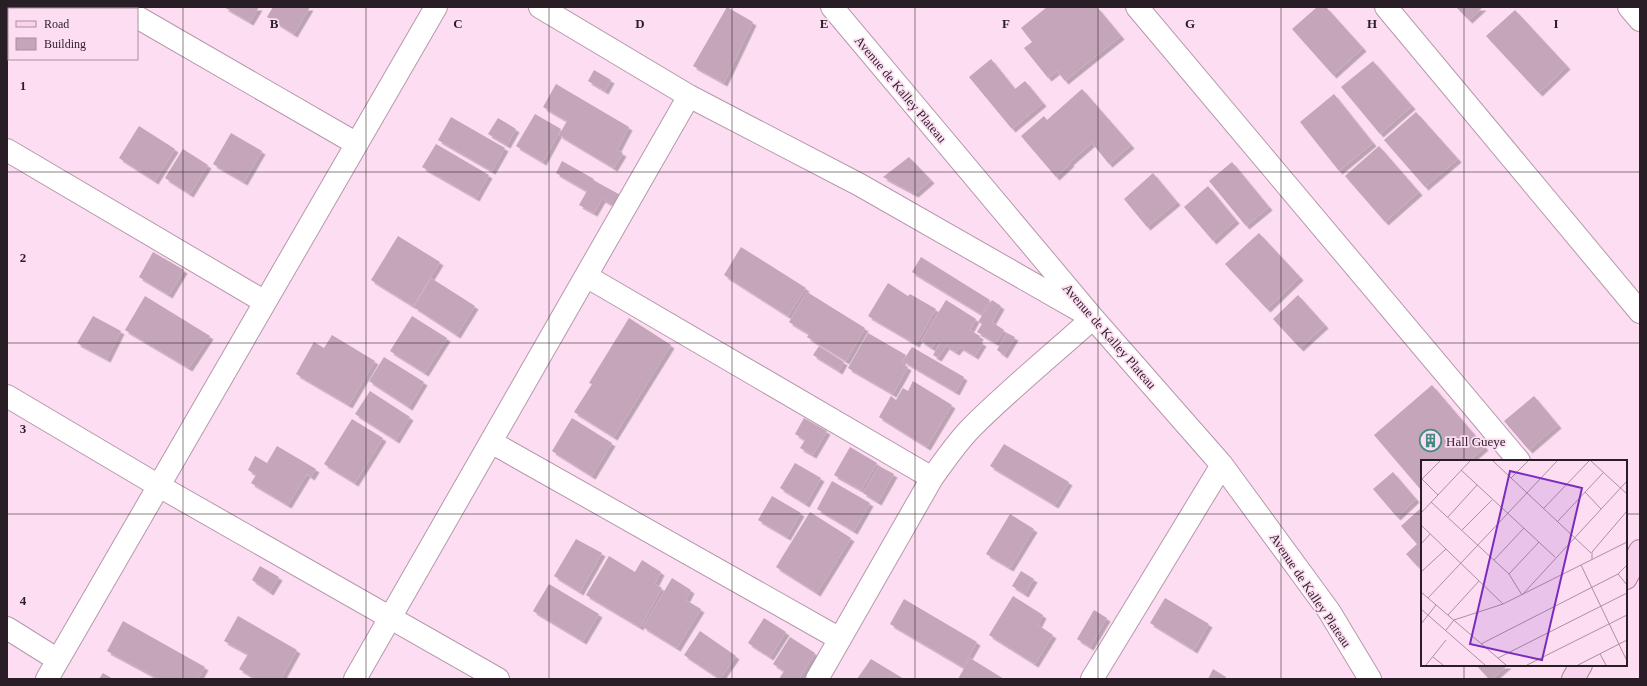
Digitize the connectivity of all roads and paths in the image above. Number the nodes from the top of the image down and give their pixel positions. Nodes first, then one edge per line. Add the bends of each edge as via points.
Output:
1 (436, 7) edge
2 (540, 7) edge
3 (832, 7) edge
4 (1137, 7) edge
5 (1386, 7) edge
6 (1629, 7) edge
7 (138, 18) edge
8 (1640, 20) edge
9 (689, 96) junction
10 (357, 144) junction
11 (7, 150) edge
12 (586, 276) junction
13 (265, 302) junction
14 (1640, 312) edge
15 (1093, 318) junction
16 (7, 396) edge
17 (491, 442) junction
18 (1519, 460) edge
19 (1222, 465) junction
20 (932, 478) junction
21 (159, 486) junction
22 (1640, 551) edge
23 (1627, 576) edge
24 (390, 617) junction
25 (7, 628) edge
26 (840, 639) junction
27 (58, 660) junction
28 (1580, 666) edge
29 (47, 679) edge
30 (355, 679) edge
31 (498, 679) edge
32 (817, 679) edge
33 (1092, 679) edge
34 (1370, 679) edge
35 (1573, 679) edge

1 - 10 street
2 - 9 street
3 - 15 street, Avenue de Kalley Plateau
4 - 18 street
5 - 14 street
6 - 8 street
7 - 10 street
9 - 12 street
9 - 15 street via 860,185
10 - 13 street
11 - 13 street
12 - 17 street
12 - 20 street
13 - 21 street
15 - 19 street, Avenue de Kalley Plateau
15 - 20 street via 972,428
16 - 21 street
17 - 24 street
17 - 26 street
19 - 33 street
19 - 34 street, Avenue de Kalley Plateau via 1329,611
20 - 26 street
21 - 24 street
21 - 27 street
22 - 23 main road
24 - 30 street
24 - 31 street
25 - 27 street
26 - 32 street
27 - 29 street
28 - 35 main road

